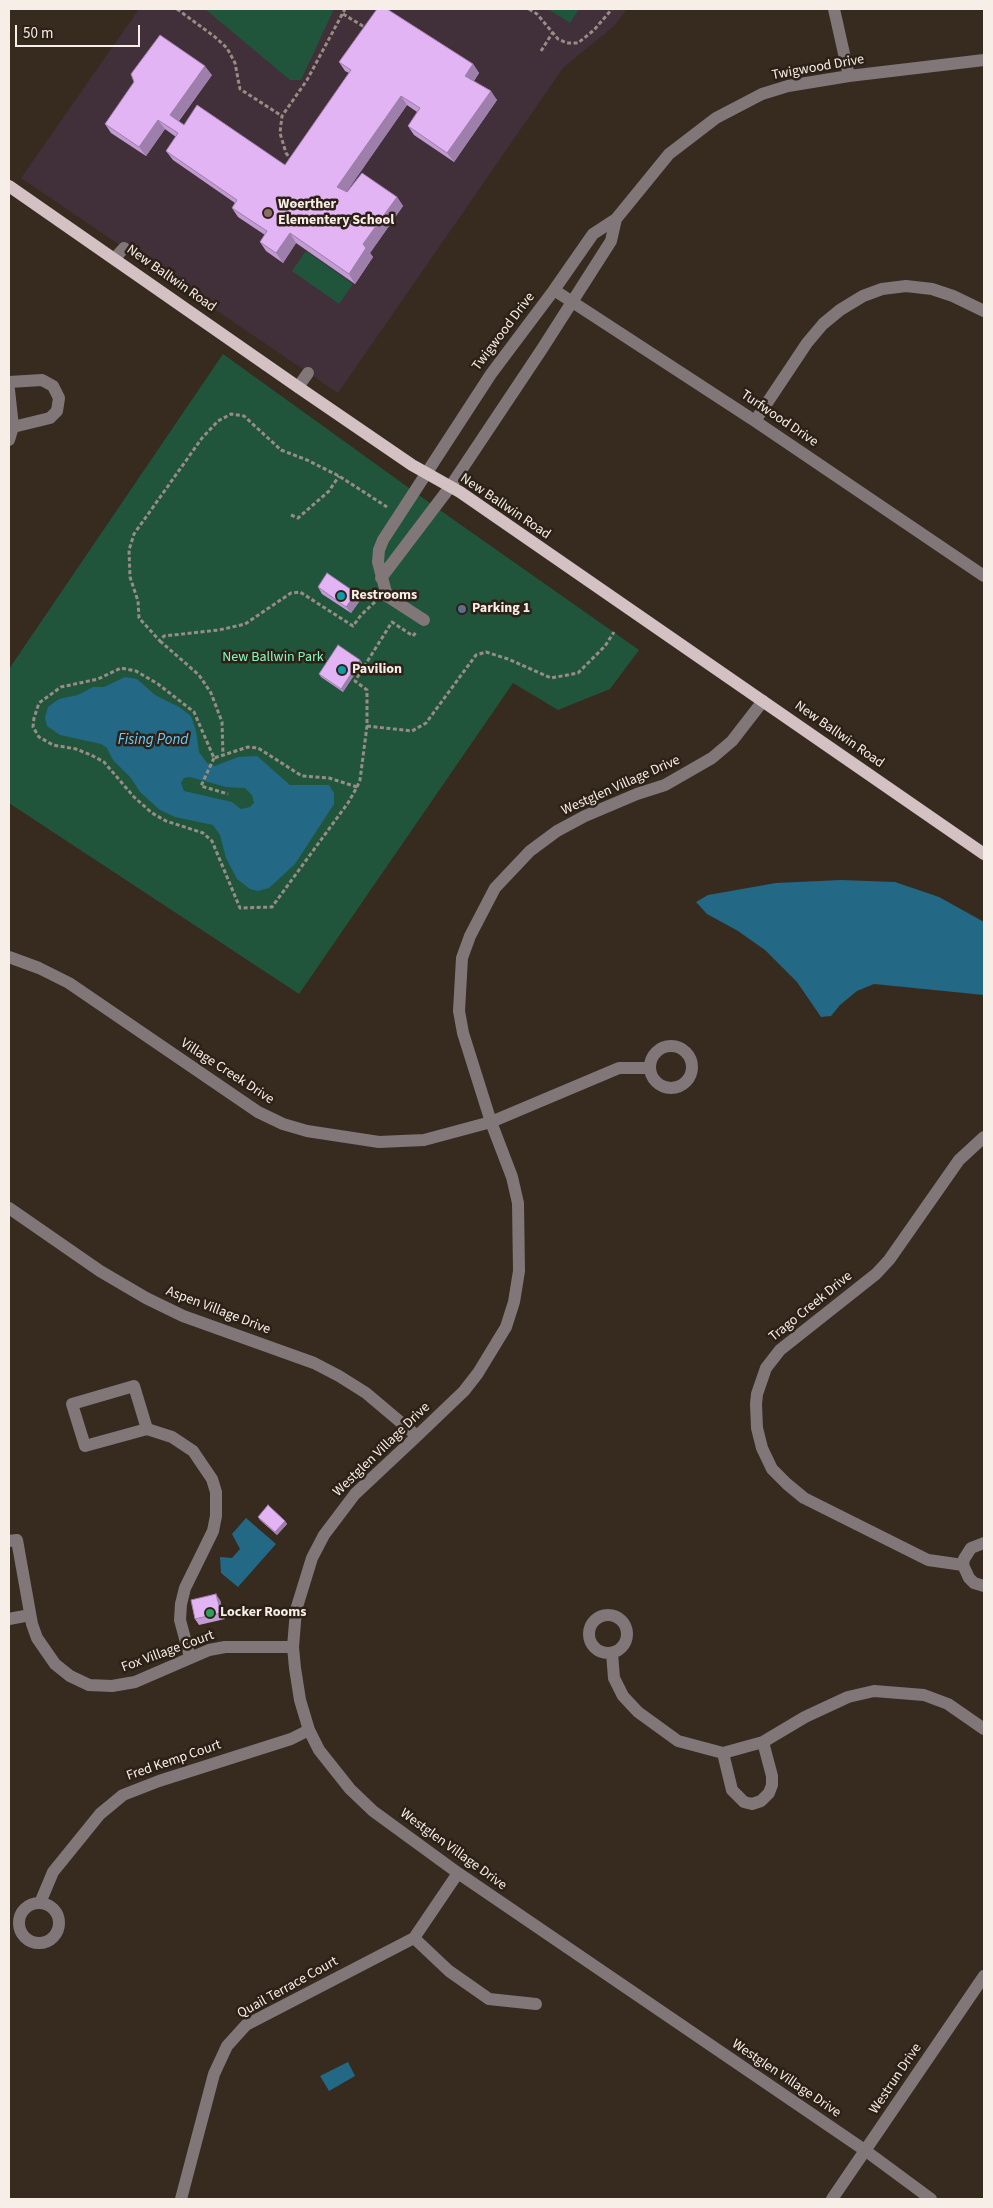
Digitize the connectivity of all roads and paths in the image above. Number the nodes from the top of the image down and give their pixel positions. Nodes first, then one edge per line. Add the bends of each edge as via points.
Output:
1 (177, 9) edge
2 (345, 9) edge
3 (529, 9) edge
4 (612, 9) edge
5 (834, 9) edge
6 (343, 14) junction
7 (553, 32) junction
8 (373, 33) edge
9 (540, 51) dead end
10 (984, 60) edge
11 (849, 76) junction
12 (282, 116) junction
13 (296, 168) edge
14 (9, 186) edge
15 (616, 219) junction
16 (124, 248) dead end
17 (115, 258) junction
18 (554, 290) junction
19 (572, 303) junction
20 (984, 311) edge
21 (308, 373) dead end
22 (9, 382) edge
23 (298, 387) junction
24 (9, 390) edge
25 (755, 421) junction
26 (13, 427) junction
27 (9, 440) edge
28 (426, 471) junction
29 (339, 476) junction
30 (450, 487) junction
31 (390, 509) dead end
32 (291, 514) dead end
33 (984, 576) edge
34 (381, 578) junction
35 (378, 600) dead end
36 (424, 620) joint
37 (614, 632) dead end
38 (160, 641) junction
39 (764, 701) junction
40 (367, 726) junction
41 (223, 755) junction
42 (214, 758) junction
43 (357, 787) junction
44 (228, 794) dead end
45 (984, 854) edge
46 (9, 957) edge
47 (650, 1068) dead end
48 (491, 1122) junction
49 (984, 1137) edge
50 (9, 1208) edge
51 (147, 1429) junction
52 (417, 1436) junction
53 (9, 1542) edge
54 (984, 1543) edge
55 (964, 1565) junction
56 (984, 1586) edge
57 (30, 1615) junction
58 (9, 1619) edge
59 (293, 1647) junction
60 (612, 1653) dead end
61 (190, 1657) junction
62 (984, 1729) edge
63 (309, 1730) junction
64 (763, 1742) junction
65 (723, 1753) junction
66 (458, 1874) junction
67 (40, 1903) dead end
68 (414, 1938) junction
69 (984, 1976) edge
70 (536, 2004) dead end
71 (866, 2151) junction
72 (181, 2199) edge
73 (832, 2199) edge
74 (931, 2199) edge

1 - 12 path via 227,48 235,62 240,89
2 - 6 path
3 - 7 path
4 - 7 path via 578,43 567,44
5 - 11 street
6 - 8 path
6 - 12 path via 307,80
7 - 9 path
10 - 11 street, Twigwood Drive
11 - 15 street, Twigwood Drive via 788,86 762,94 716,118 669,154
12 - 13 path via 280,133 286,153
14 - 17 main road, New Ballwin Road
15 - 18 street, Twigwood Drive via 593,234
15 - 19 street, Twigwood Drive via 611,241
16 - 17 street
17 - 23 main road, New Ballwin Road
18 - 19 street, Turfwood Drive
18 - 28 street, Twigwood Drive via 491,374
19 - 25 street, Turfwood Drive
19 - 30 street, Twigwood Drive
20 - 25 street via 953,296 906,286 882,289 863,296 840,310 806,342
21 - 23 street
22 - 26 street via 42,380 53,386 59,398 57,411 50,418
23 - 28 main road, New Ballwin Road via 412,465
24 - 26 street
25 - 33 street, Turfwood Drive
26 - 27 street
28 - 30 main road, New Ballwin Road
28 - 34 street via 383,540 378,562
29 - 31 path
29 - 32 path via 329,491 298,518
29 - 38 path via 282,450 244,416 231,414 218,421 202,438 134,534 130,576 138,601 139,618
30 - 34 street
30 - 39 main road, New Ballwin Road
34 - 36 street via 387,596
35 - 38 path via 360,615 353,626 300,592 291,593 245,624 164,636
36 - 40 path via 413,636 392,622 355,681 367,690
37 - 40 path via 578,673 551,678 486,652 476,655 426,724 412,731
38 - 41 path via 199,675 211,693 222,722
39 - 45 main road, New Ballwin Road
39 - 48 street, Westglen Village Drive via 732,741 712,758 665,785 608,806 557,830 530,851 495,888 462,958 459,1011 463,1034
40 - 43 path
41 - 42 path
41 - 43 path via 248,747 258,748 302,776 329,778
42 - 43 path via 194,712 136,671 121,668 98,679 61,687 39,703 34,718 33,727 39,738 94,756 104,762 152,813 203,833 212,841 240,908 272,907
42 - 44 path via 201,786
46 - 48 street, Village Creek Drive via 69,983 258,1112 283,1124 306,1131 401,1142 424,1140
47 - 48 street, Village Creek Drive via 619,1068
48 - 52 street, Westglen Village Drive via 512,1177 518,1203 519,1271 514,1302 506,1327 478,1373
49 - 55 street, Trago Creek Drive via 959,1160 876,1274 780,1350 766,1368 756,1404 757,1428 772,1469 804,1498 928,1560
50 - 52 street, Aspen Village Drive via 100,1271 146,1298 183,1316 314,1363 339,1376 366,1393
51 - 51 street via 134,1386 72,1404 85,1446
51 - 61 street via 172,1437 193,1451 205,1466 216,1492 213,1531 185,1588 181,1604 180,1620
52 - 59 street, Westglen Village Drive via 355,1494 324,1534 312,1558 296,1610
53 - 57 street, Fox Village Court via 17,1540
54 - 55 street via 971,1548
55 - 56 street via 968,1578
57 - 58 street
57 - 61 street, Fox Village Court via 37,1638 54,1664 89,1684 112,1686 135,1682
59 - 61 street, Fox Village Court via 225,1647
59 - 63 street, Westglen Village Drive via 300,1700
60 - 65 street via 614,1678 638,1712 678,1741
62 - 64 street via 948,1704 924,1695 874,1691 848,1697
63 - 66 street, Westglen Village Drive via 319,1750 350,1789 373,1811
63 - 67 street, Fred Kemp Court via 291,1739 160,1780 123,1795 100,1814 53,1872
64 - 65 street
64 - 65 street via 772,1785 761,1801 752,1804 744,1802 732,1790
66 - 68 street, Quail Terrace Court
66 - 71 street, Westglen Village Drive
68 - 70 street via 449,1971 489,1999
68 - 72 street, Quail Terrace Court via 246,2025 227,2046 214,2074
69 - 71 street, Westrun Drive
71 - 73 street, Westrun Drive
71 - 74 street, Westglen Village Drive

